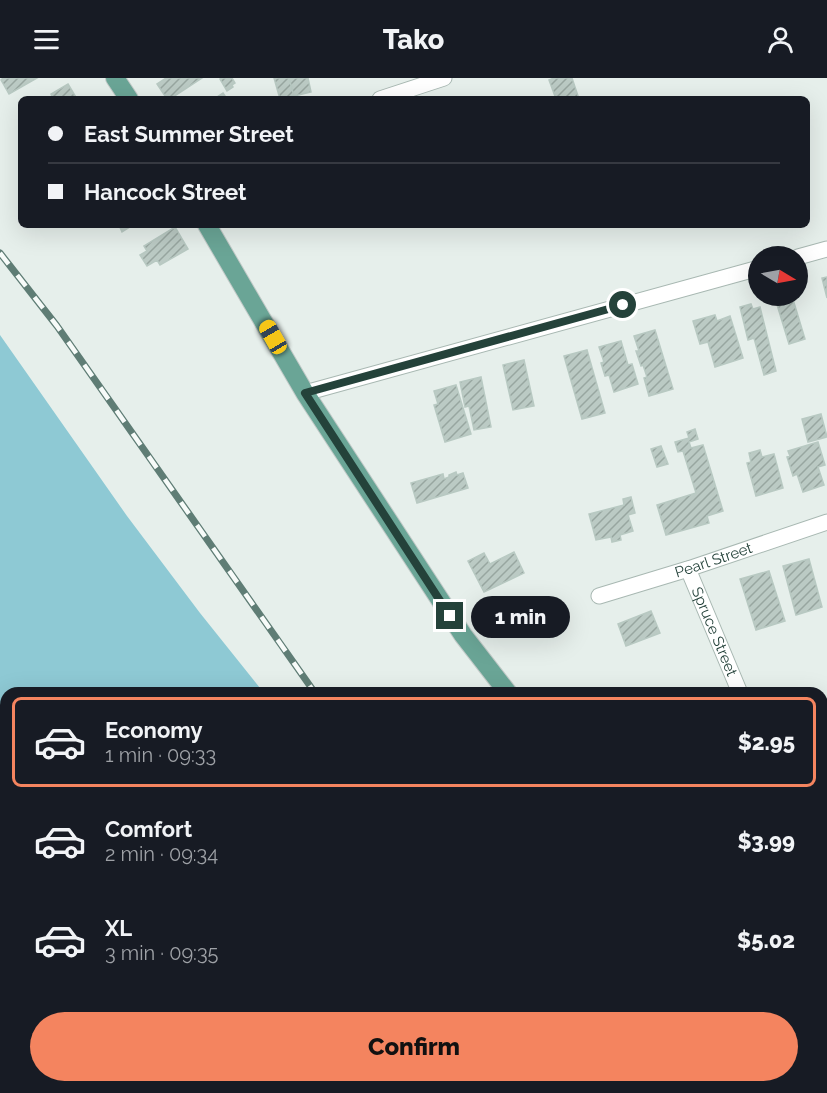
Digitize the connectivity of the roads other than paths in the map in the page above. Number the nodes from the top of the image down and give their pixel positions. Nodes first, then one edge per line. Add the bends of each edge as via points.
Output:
1 (115, 78) edge
2 (444, 78) edge
3 (127, 96) edge
4 (389, 96) edge
5 (209, 228) edge
6 (827, 249) edge
7 (808, 254) edge
8 (748, 271) edge
9 (305, 393) junction
10 (827, 522) edge
11 (688, 568) junction
12 (599, 596) dead end
13 (503, 687) edge
14 (738, 687) edge

1 - 3 main road
2 - 4 street
5 - 9 main road
6 - 7 street
8 - 9 street
9 - 13 main road via 463,635
10 - 11 street, Pearl Street
11 - 12 street, Pearl Street
11 - 14 street, Spruce Street

